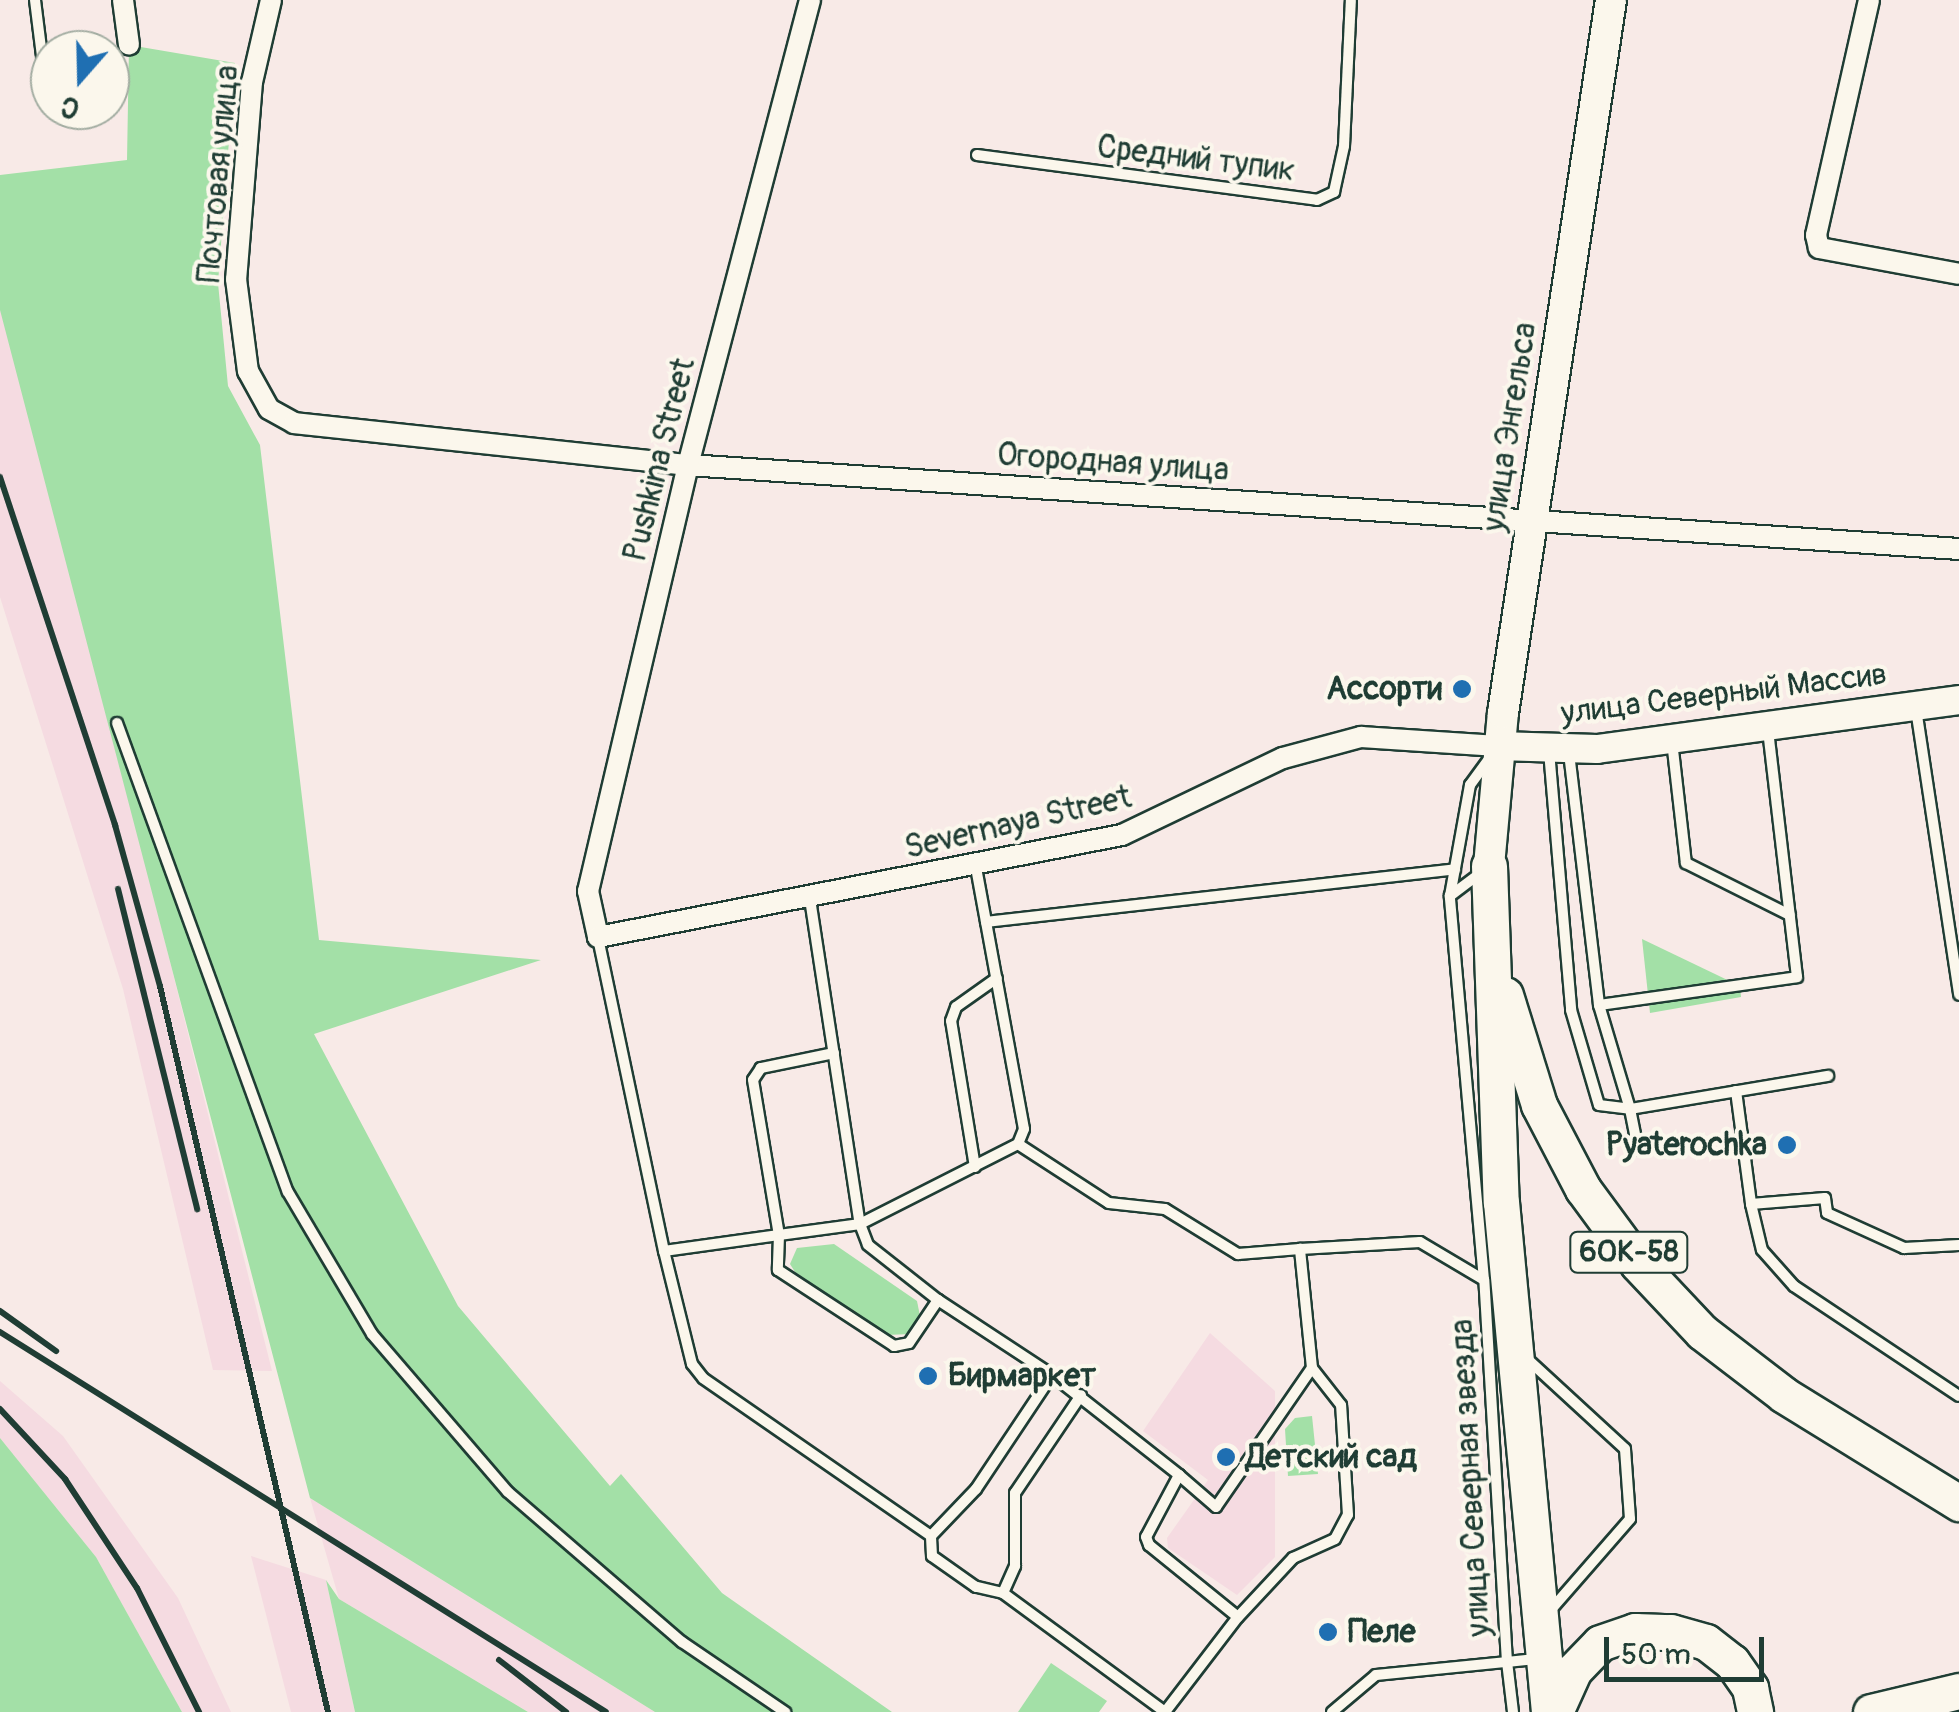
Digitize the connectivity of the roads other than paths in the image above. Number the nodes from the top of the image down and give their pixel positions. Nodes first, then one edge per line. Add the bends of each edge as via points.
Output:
1 (34, 0) edge
2 (123, 0) edge
3 (271, 0) edge
4 (810, 0) edge
5 (1352, 0) edge
6 (1611, 0) edge
7 (1869, 0) edge
8 (38, 30) edge
9 (127, 30) edge
10 (977, 155) dead end
11 (1959, 274) edge
12 (269, 408) joint
13 (688, 465) junction
14 (1531, 520) junction
15 (1959, 549) edge
16 (1959, 700) edge
17 (1916, 705) junction
18 (117, 722) dead end
19 (1767, 725) junction
20 (1672, 739) junction
21 (1498, 746) junction
22 (1559, 751) junction
23 (976, 866) junction
24 (1472, 868) junction
25 (1450, 896) junction
26 (810, 899) junction
27 (1790, 914) junction
28 (1953, 919) edge
29 (986, 922) junction
30 (598, 936) junction
31 (997, 978) junction
32 (1959, 995) edge
33 (1599, 1005) junction
34 (834, 1053) junction
35 (1828, 1076) dead end
36 (1736, 1092) junction
37 (1630, 1109) junction
38 (1018, 1144) junction
39 (1638, 1150) dead end
40 (975, 1167) junction
41 (1751, 1204) junction
42 (860, 1224) junction
43 (778, 1235) junction
44 (1959, 1245) edge
45 (1300, 1250) junction
46 (664, 1251) junction
47 (1484, 1280) junction
48 (938, 1300) junction
49 (1516, 1349) junction
50 (1312, 1368) junction
51 (1052, 1374) junction
52 (1081, 1396) junction
53 (1959, 1396) edge
54 (1179, 1475) junction
55 (1959, 1503) edge
56 (931, 1536) junction
57 (1003, 1594) junction
58 (1238, 1616) junction
59 (1541, 1621) junction
60 (1544, 1658) junction
61 (1507, 1662) junction
62 (1959, 1691) edge
63 (785, 1712) edge
64 (1165, 1712) edge
65 (1332, 1712) edge
66 (1513, 1712) edge
67 (1552, 1712) edge
68 (1755, 1712) edge
69 (1871, 1712) edge

1 - 8 lane
2 - 9 street
3 - 12 street, Почтовая улица via 252,82 236,279 248,371
4 - 13 street, Pushkina Street
5 - 10 lane, Средний тупик via 1344,146 1334,192 1317,200
6 - 14 main road, улица Энгельса
7 - 11 street via 1816,235 1819,248
12 - 13 street, Огородная улица via 322,428
13 - 14 street, Огородная улица
13 - 30 street, Pushkina Street via 588,891
14 - 15 street, Огородная улица
14 - 21 main road, улица Энгельса
16 - 17 street, улица Северный Массив
17 - 19 street, улица Северный Массив
17 - 28 lane
18 - 63 lane via 288,1192 372,1334 508,1492 682,1642
19 - 20 street, улица Северный Массив
19 - 27 lane
20 - 22 street, улица Северный Массив
20 - 27 lane via 1686,863
21 - 22 street, улица Северный Массив
21 - 23 street, Severnaya Street via 1361,737 1283,758 1122,835
21 - 24 main road, улица Энгельса
22 - 33 lane
22 - 37 lane via 1571,1010 1599,1105
23 - 26 street, Severnaya Street
23 - 29 lane
24 - 25 lane
24 - 25 lane, улица Северная звезда
24 - 29 lane
24 - 49 highway
24 - 55 highway, 60К-58 via 1539,1105 1583,1189 1638,1264 1702,1332 1784,1395
25 - 47 lane, улица Северная звезда
26 - 30 street, Severnaya Street
26 - 34 lane
27 - 33 lane via 1797,977
28 - 32 lane
29 - 31 lane
30 - 46 lane
31 - 38 lane via 1024,1129
31 - 40 lane via 956,1007 950,1021
33 - 37 lane
34 - 42 lane
34 - 43 lane via 761,1068 753,1080
35 - 36 lane
36 - 37 lane
36 - 41 lane
37 - 39 lane
38 - 40 lane
38 - 45 lane, улица Северная звезда via 1109,1203 1165,1209 1238,1254
40 - 42 lane
41 - 44 lane via 1825,1198 1828,1213 1904,1248
41 - 53 lane via 1762,1250 1794,1286
42 - 43 lane
42 - 48 lane via 868,1245
43 - 46 lane
43 - 48 lane via 778,1270 894,1346 909,1344
45 - 47 lane, улица Северная звезда via 1420,1242
45 - 50 lane
46 - 56 lane via 692,1364 703,1378
47 - 61 lane, улица Северная звезда
48 - 51 lane
49 - 59 highway
49 - 59 lane via 1626,1449 1630,1519
50 - 54 lane via 1216,1507
50 - 58 lane via 1341,1405 1344,1530 1292,1558
51 - 52 lane
51 - 56 lane via 976,1490
52 - 54 lane
52 - 57 lane via 1016,1493 1015,1566
54 - 58 lane via 1146,1536 1148,1545
56 - 57 lane via 932,1556 976,1588
57 - 64 lane
58 - 64 lane
59 - 60 highway
60 - 61 lane
60 - 67 highway
61 - 65 lane, улица Северная звезда via 1376,1675
61 - 66 lane
62 - 69 highway
67 - 68 highway via 1574,1670 1600,1643 1635,1632 1671,1632 1706,1642 1732,1662 1750,1688

